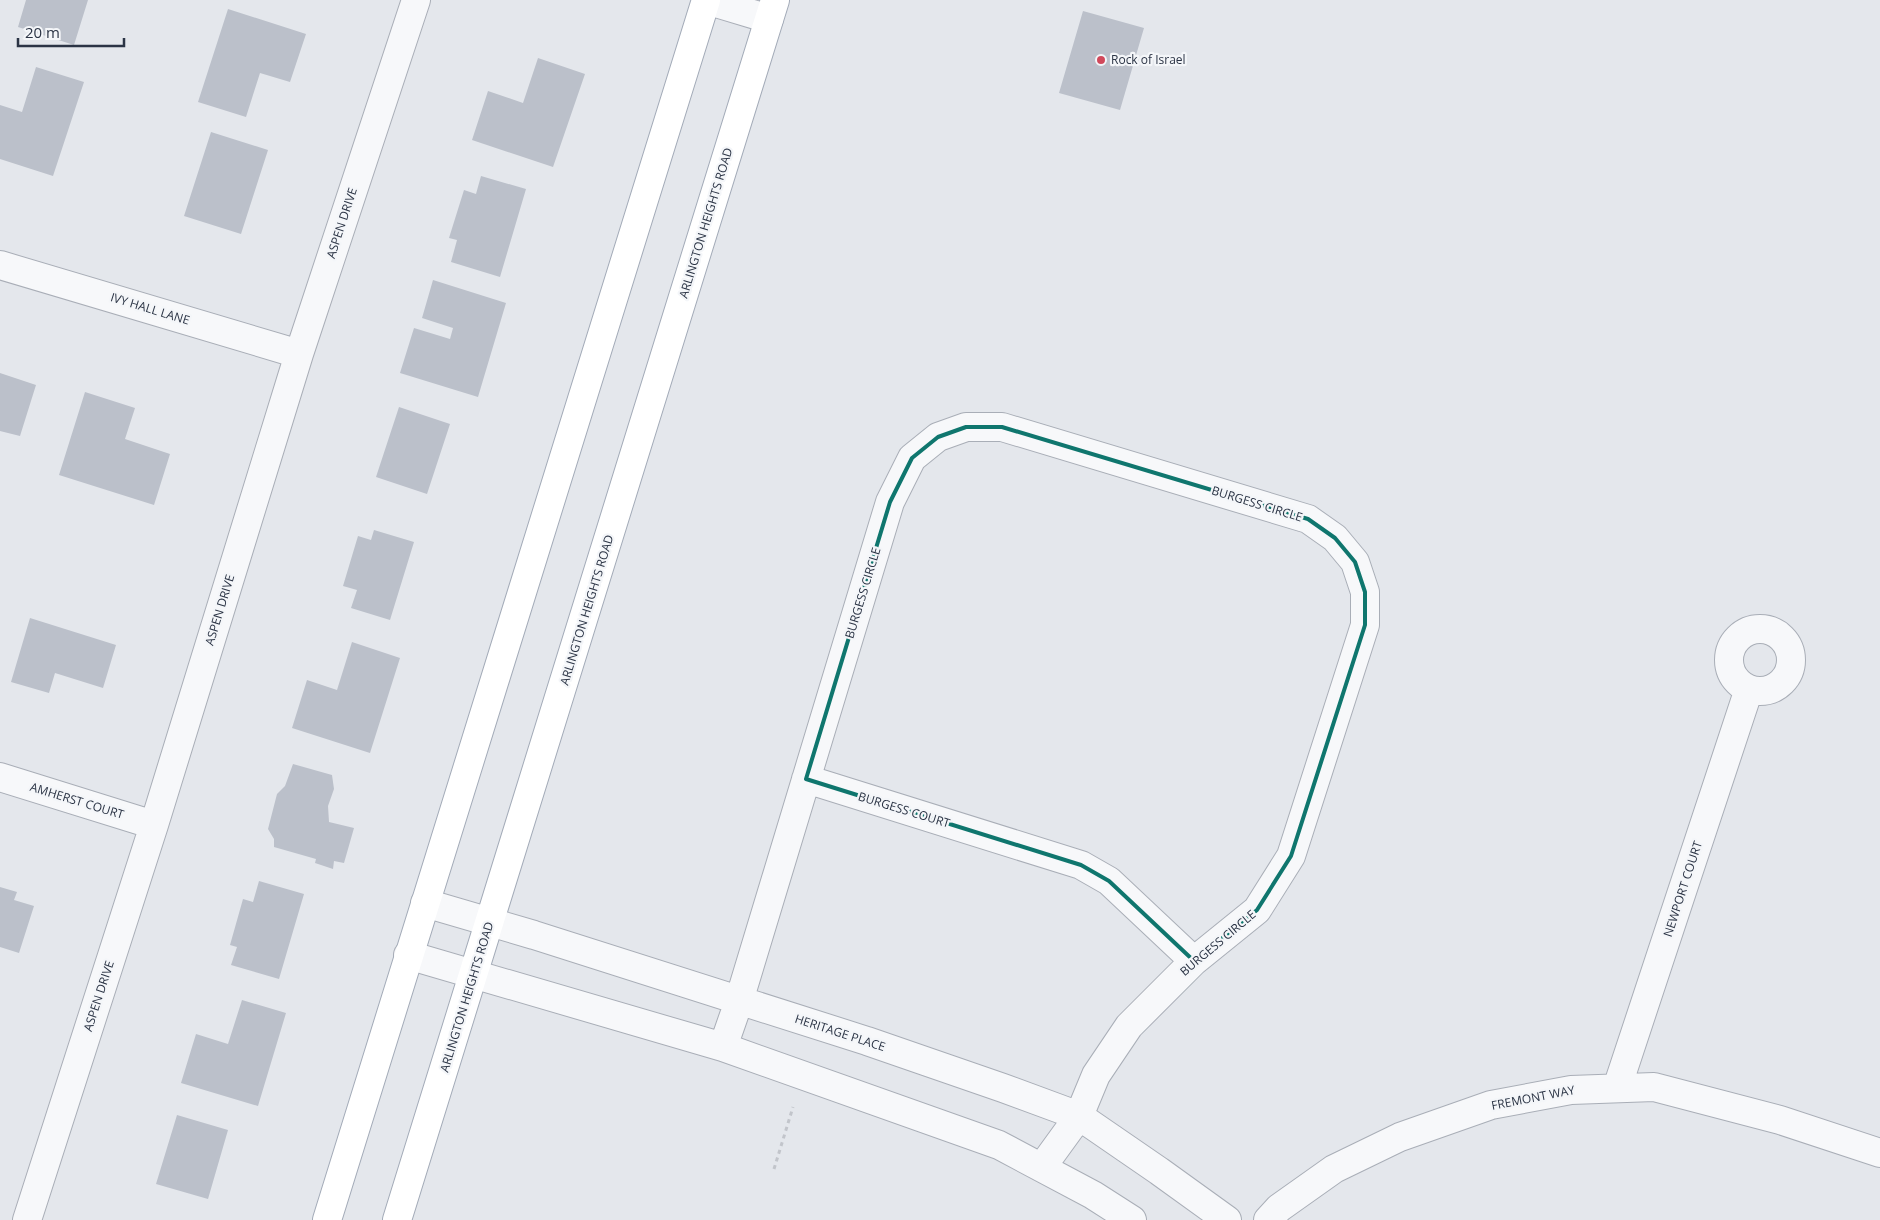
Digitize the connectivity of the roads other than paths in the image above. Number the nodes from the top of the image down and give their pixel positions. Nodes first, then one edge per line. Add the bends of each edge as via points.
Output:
1 (416, 0) edge
2 (706, 0) edge
3 (772, 10) edge
4 (0, 265) edge
5 (299, 354) junction
6 (1749, 689) dead end
7 (0, 778) edge
8 (806, 779) junction
9 (154, 824) junction
10 (425, 903) junction
11 (490, 922) junction
12 (408, 955) junction
13 (1194, 961) junction
14 (474, 974) junction
15 (739, 1001) junction
16 (723, 1047) junction
17 (1616, 1088) junction
18 (1079, 1116) junction
19 (1880, 1153) edge
20 (1042, 1167) junction
21 (27, 1220) edge
22 (327, 1220) edge
23 (397, 1220) edge
24 (1132, 1220) edge
25 (1227, 1220) edge
26 (1268, 1220) edge

1 - 5 street, ASPEN DRIVE
2 - 3 street
2 - 10 main road
3 - 11 main road, ARLINGTON HEIGHTS ROAD
4 - 5 street, IVY HALL LANE
5 - 9 street, ASPEN DRIVE
6 - 17 street, NEWPORT COURT
7 - 9 street, AMHERST COURT
8 - 13 street, BURGESS COURT via 1081,865 1109,881
8 - 13 street, BURGESS CIRCLE via 890,502 912,458 938,437 966,427 1002,427 1308,519 1335,538 1355,562 1365,592 1365,625 1291,856 1257,910
8 - 15 street
9 - 21 street, ASPEN DRIVE
10 - 11 street, HERITAGE PLACE
10 - 12 main road
11 - 14 main road, ARLINGTON HEIGHTS ROAD
11 - 15 street, HERITAGE PLACE
12 - 14 street
12 - 22 main road
13 - 18 street, BURGESS CIRCLE via 1129,1026 1096,1075
14 - 16 street
14 - 23 main road, ARLINGTON HEIGHTS ROAD
15 - 16 street
15 - 18 street, HERITAGE PLACE via 867,1041
16 - 20 street via 999,1145
17 - 19 street, FREMONT WAY via 1654,1087 1780,1120
17 - 26 street, FREMONT WAY via 1571,1090 1490,1105 1400,1137 1334,1169 1279,1208
18 - 20 street, BURGESS CIRCLE
18 - 25 street, HERITAGE PLACE
20 - 24 street

